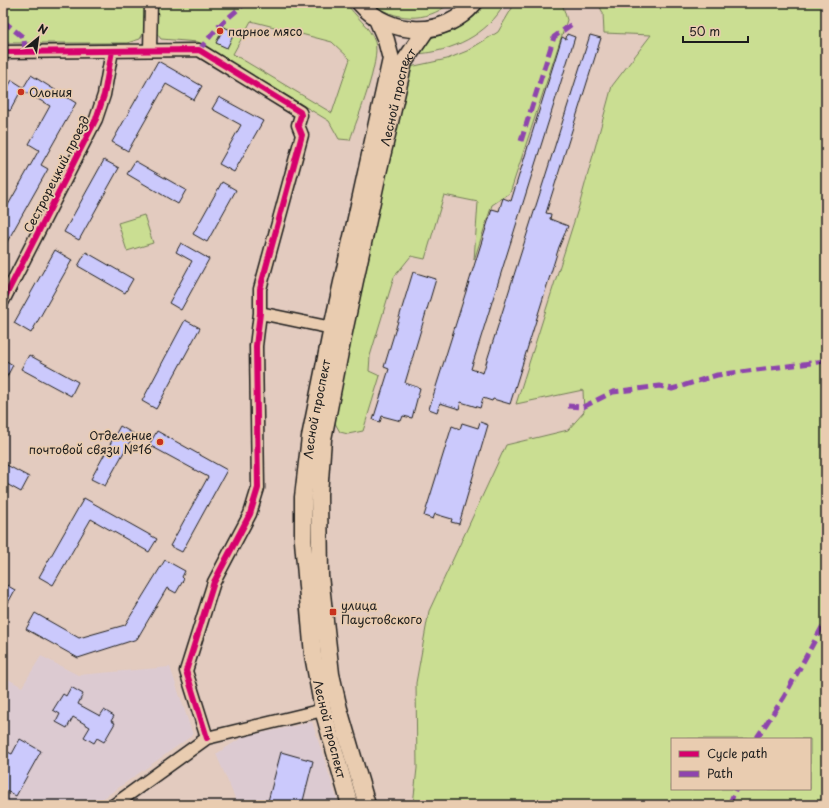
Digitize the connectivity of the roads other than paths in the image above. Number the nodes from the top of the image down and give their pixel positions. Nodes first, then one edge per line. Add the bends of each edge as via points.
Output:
1 (151, 3) edge
2 (360, 3) edge
3 (474, 3) edge
4 (376, 18) junction
5 (426, 30) junction
6 (150, 50) junction
7 (112, 51) junction
8 (3, 52) edge
9 (3, 301) edge
10 (260, 313) junction
11 (332, 328) junction
12 (316, 438) junction
13 (323, 710) junction
14 (207, 738) junction
15 (114, 805) edge
16 (350, 805) edge
17 (367, 805) edge

1 - 6 street
2 - 4 main road
3 - 5 main road via 457,19
4 - 5 main road via 402,28
4 - 11 main road, Лесной проспект via 391,59
5 - 12 main road, Лесной проспект via 404,62 344,332
6 - 7 street
6 - 10 street via 199,50 300,112 298,125 302,135 260,288
7 - 8 street
7 - 9 street, Сестрорецкий проезд via 104,96 96,119
10 - 11 street
10 - 14 street via 256,346 258,488 250,514 214,582 186,671
11 - 12 main road, Лесной проспект
12 - 13 main road, Лесной проспект via 303,497 303,540 313,655
12 - 17 main road, Лесной проспект via 320,576 331,674
13 - 14 street
13 - 16 main road, Лесной проспект
14 - 15 street

